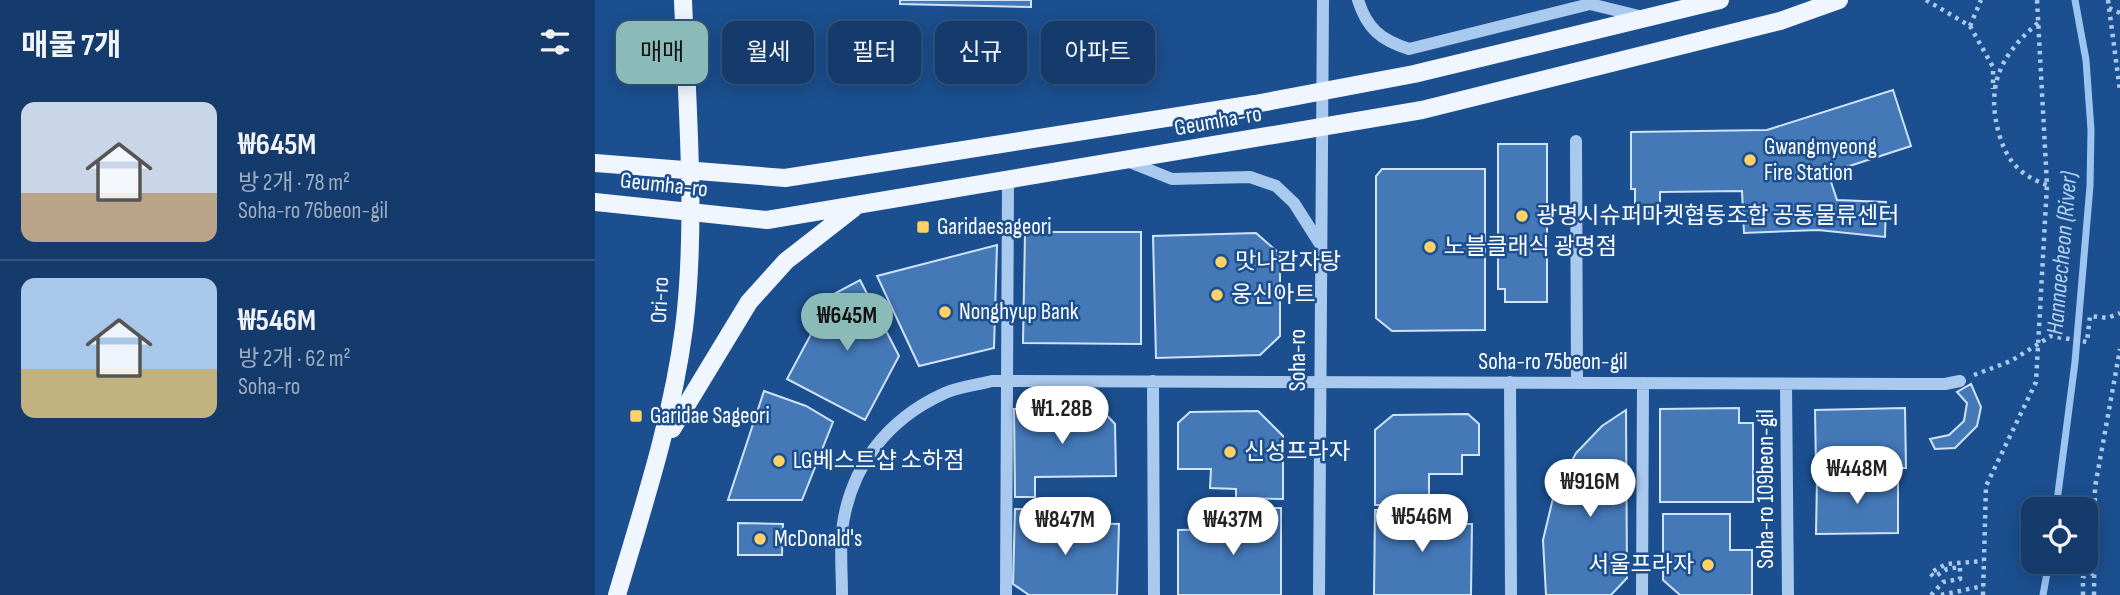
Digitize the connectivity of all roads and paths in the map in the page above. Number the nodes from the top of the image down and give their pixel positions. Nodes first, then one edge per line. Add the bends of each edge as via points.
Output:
1 (683, 0) edge
2 (1323, 0) edge
3 (1359, 0) edge
4 (1720, 0) edge
5 (1839, 0) edge
6 (1926, 0) edge
7 (1981, 0) edge
8 (2037, 0) edge
9 (2109, 0) edge
10 (2109, 8) junction
11 (2120, 13) edge
12 (1650, 18) junction
13 (2039, 22) junction
14 (1970, 26) junction
15 (1321, 91) junction
16 (2120, 91) edge
17 (1993, 97) junction
18 (1321, 128) junction
19 (1576, 141) dead end
20 (1127, 161) junction
21 (595, 163) edge
22 (689, 170) junction
23 (1008, 180) junction
24 (2047, 185) junction
25 (595, 202) edge
26 (858, 205) junction
27 (689, 212) junction
28 (1320, 244) junction
29 (2120, 313) edge
30 (2039, 345) junction
31 (2120, 349) edge
32 (1007, 381) junction
33 (1153, 381) junction
34 (1960, 381) joint
35 (1319, 382) junction
36 (1510, 382) junction
37 (1577, 383) junction
38 (1643, 383) junction
39 (1786, 384) junction
40 (661, 447) junction
41 (2095, 497) edge
42 (1983, 561) junction
43 (2090, 574) edge
44 (2094, 574) edge
45 (1983, 586) junction
46 (617, 595) edge
47 (842, 595) edge
48 (1006, 595) edge
49 (1154, 595) edge
50 (1319, 595) edge
51 (1511, 595) edge
52 (1642, 595) edge
53 (1788, 595) edge
54 (1931, 595) edge
55 (1941, 595) edge
56 (1983, 595) edge
57 (2083, 595) edge
58 (2094, 595) edge

1 - 22 main road, Ori-ro
2 - 15 street, Soha-ro
3 - 12 street via 1364,21 1383,40 1409,49 1590,4
4 - 12 main road, Geumha-ro
5 - 18 main road, Geumha-ro via 1780,21 1618,63 1422,110
6 - 14 path
7 - 14 path
8 - 13 path
9 - 10 path
10 - 11 path
10 - 16 path
12 - 15 main road, Geumha-ro via 1414,74
13 - 17 path via 2017,40 2000,69
13 - 24 path
14 - 17 path via 1993,67
15 - 18 street, Soha-ro
15 - 22 main road, Geumha-ro via 785,178
17 - 24 path via 1993,120 2004,152 2026,177
18 - 20 main road, Geumha-ro
18 - 28 street, Soha-ro
19 - 37 street
20 - 23 main road, Geumha-ro
20 - 28 street via 1172,179 1249,177 1276,186 1294,203
21 - 22 main road, Geumha-ro
22 - 27 main road, Ori-ro
23 - 26 main road, Geumha-ro
23 - 32 street
24 - 30 path
25 - 27 main road, Geumha-ro
26 - 27 main road, Geumha-ro via 767,220
26 - 40 main road via 786,261 749,302
27 - 40 main road, Ori-ro via 684,326
28 - 35 street, Soha-ro
29 - 30 path via 2108,318 2090,316 2087,342 2051,336
30 - 34 path
30 - 42 path via 2036,382 1986,485
31 - 41 path
32 - 33 street, Soha-ro 75beon-gil
32 - 47 street, Soha-ro 75beon-gil via 945,393 903,419 874,445 858,471 842,530
32 - 48 street
33 - 35 street, Soha-ro 75beon-gil
33 - 49 street
34 - 39 street, Soha-ro 75beon-gil
35 - 36 street, Soha-ro 75beon-gil
35 - 50 street, Soha-ro
36 - 37 street, Soha-ro 75beon-gil
36 - 51 street
37 - 38 street, Soha-ro 75beon-gil
38 - 39 street, Soha-ro 75beon-gil
38 - 52 street
39 - 53 street, Soha-ro 109beon-gil
40 - 46 main road, Ori-ro
42 - 45 path
42 - 54 path via 1946,564 1930,573 1934,577 1961,568 1961,579 1943,582
43 - 57 path via 2083,577
44 - 58 path
45 - 55 path
45 - 56 path

